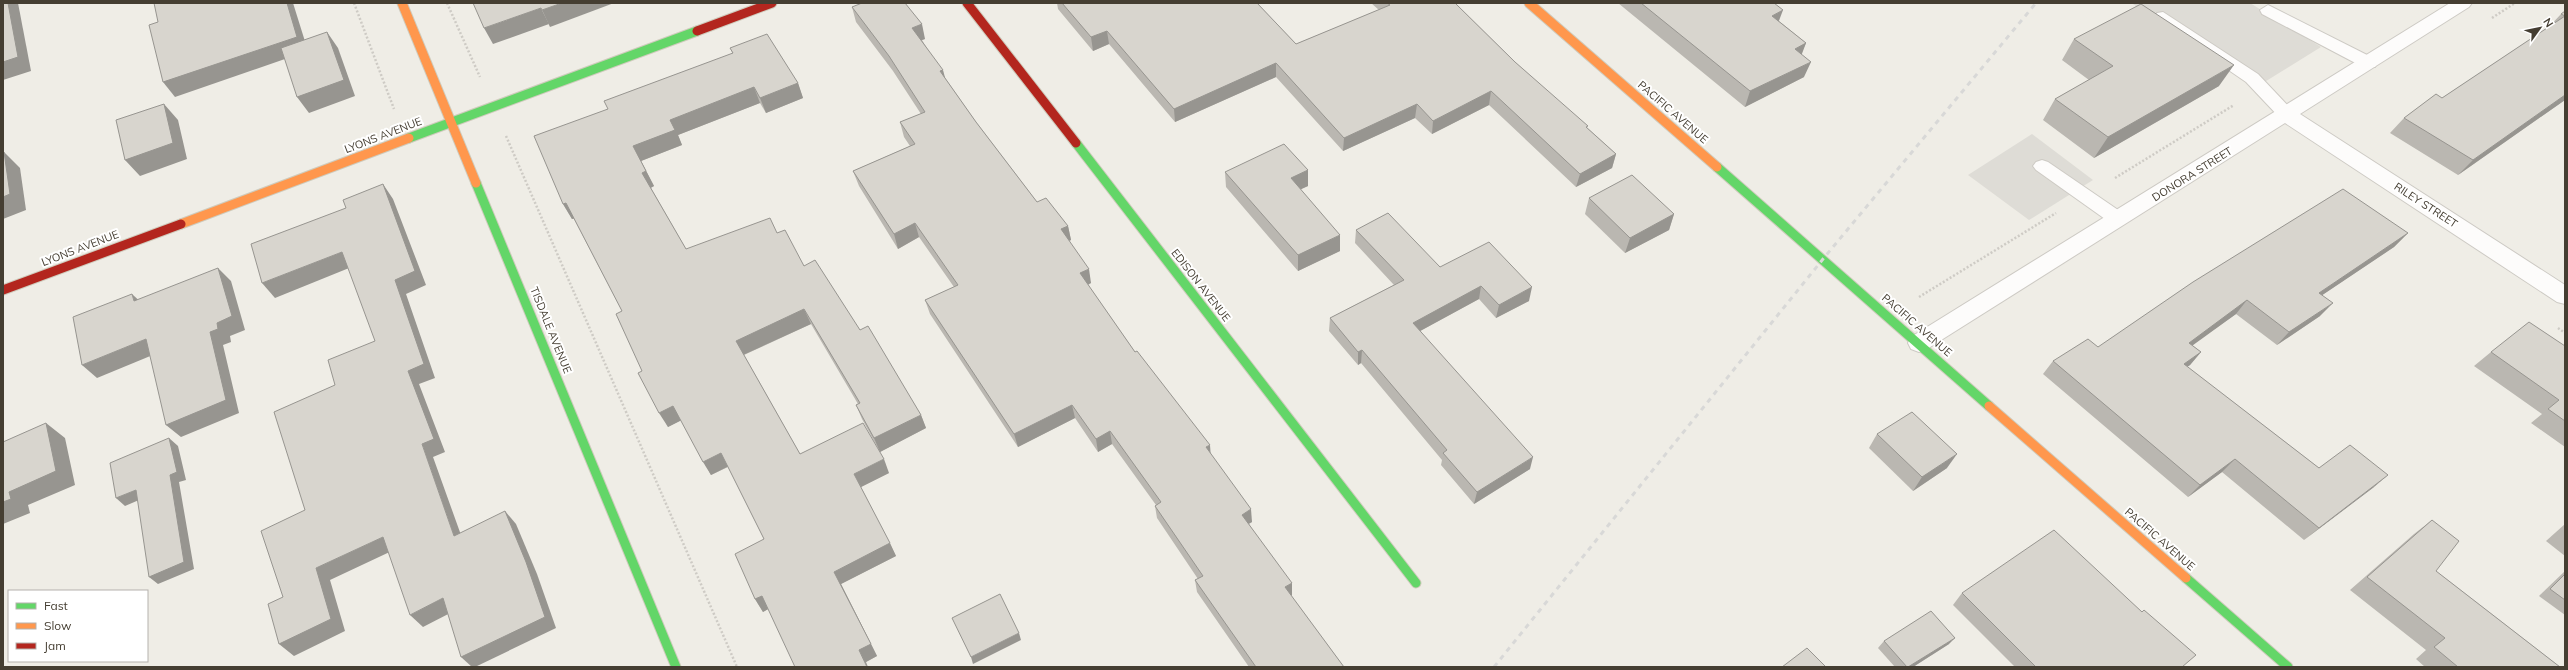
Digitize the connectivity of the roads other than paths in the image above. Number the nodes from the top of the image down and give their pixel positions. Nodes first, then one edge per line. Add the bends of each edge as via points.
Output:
1 (402, 3) edge
2 (772, 3) edge
3 (967, 3) edge
4 (1529, 3) edge
5 (2463, 3) edge
6 (2268, 10) dead end
7 (2163, 17) edge
8 (2369, 63) junction
9 (2287, 115) junction
10 (452, 122) junction
11 (2042, 166) dead end
12 (2118, 220) junction
13 (3, 290) edge
14 (2565, 296) edge
15 (1919, 343) junction
16 (1416, 582) dead end
17 (676, 667) edge
18 (2288, 667) edge

1 - 10 street, TISDALE AVENUE
2 - 10 street, LYONS AVENUE
3 - 16 street, EDISON AVENUE
4 - 15 street, PACIFIC AVENUE
5 - 8 street, DONORA STREET
6 - 8 lane
7 - 9 lane via 2252,78
8 - 9 street, DONORA STREET
9 - 12 street, DONORA STREET
9 - 14 street, RILEY STREET
10 - 13 street, LYONS AVENUE
10 - 17 street, TISDALE AVENUE
11 - 12 lane
12 - 15 street, DONORA STREET
15 - 18 street, PACIFIC AVENUE

